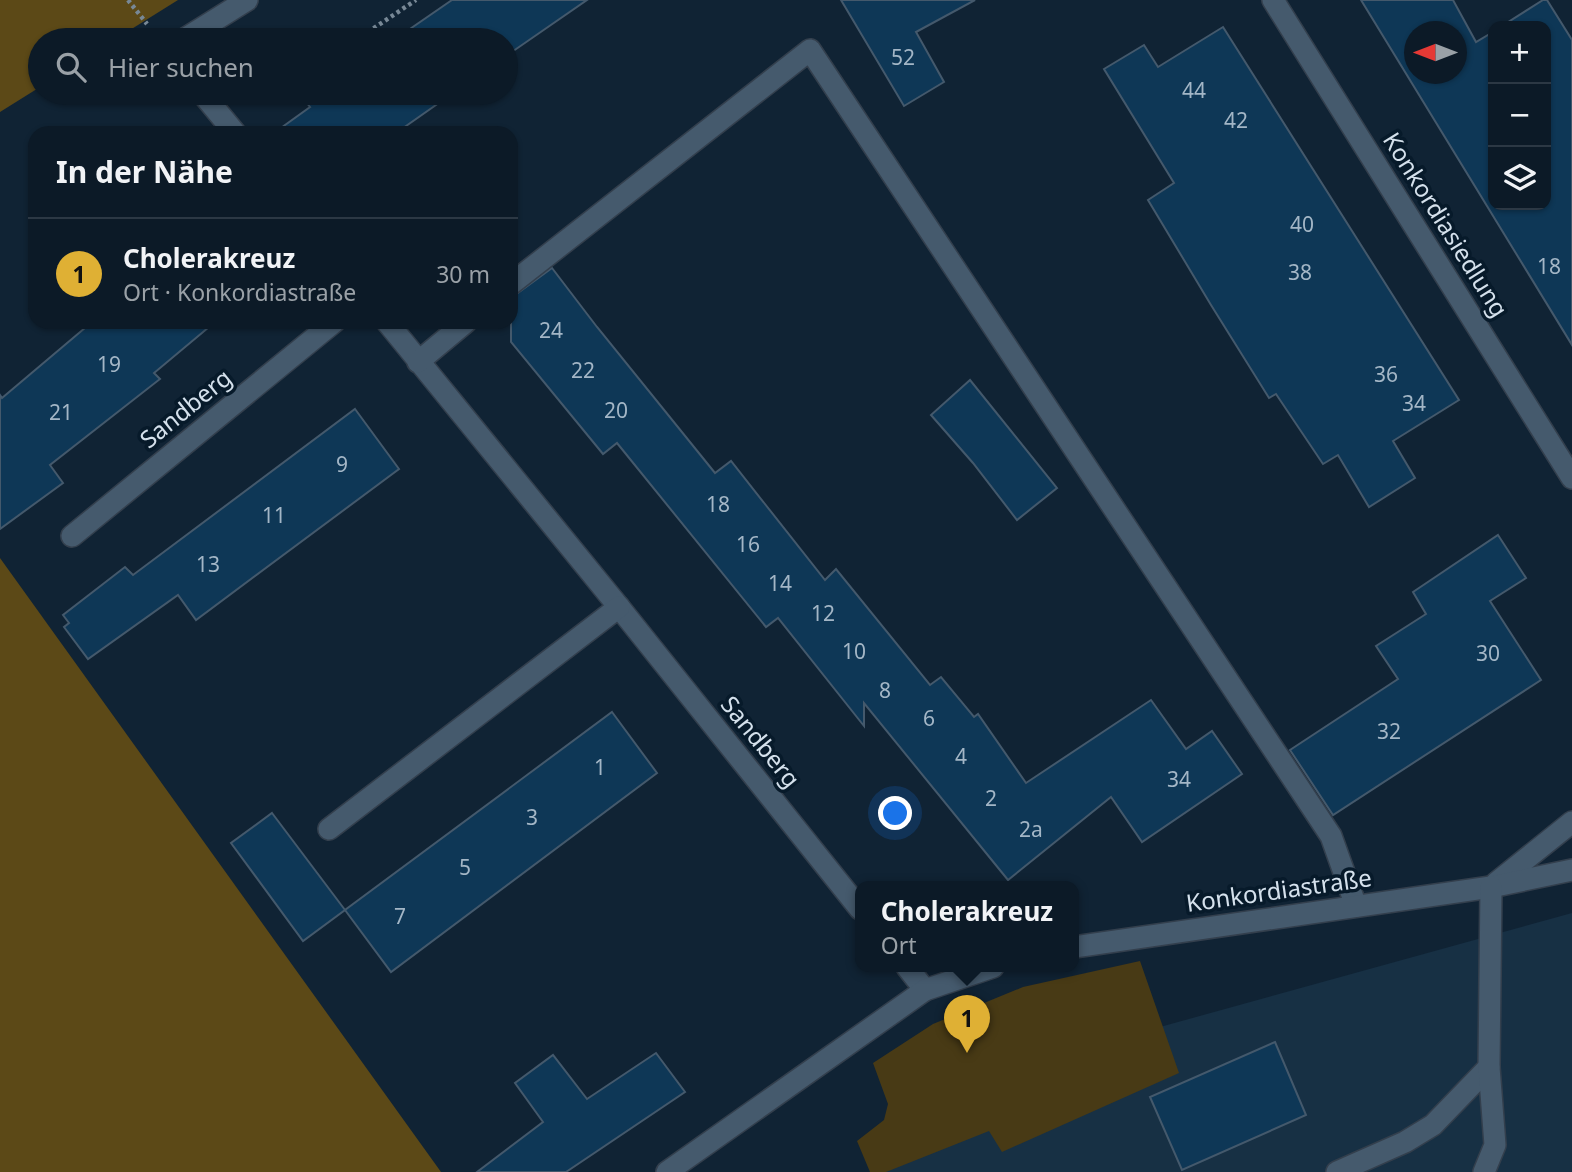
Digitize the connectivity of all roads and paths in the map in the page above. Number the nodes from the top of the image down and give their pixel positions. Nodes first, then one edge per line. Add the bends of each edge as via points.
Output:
1 (247, 0) edge
2 (416, 0) edge
3 (1273, 0) edge
4 (202, 28) edge
5 (374, 28) edge
6 (212, 105) edge
7 (229, 126) edge
8 (518, 279) edge
9 (325, 329) edge
10 (392, 329) edge
11 (458, 329) edge
12 (418, 362) junction
13 (1572, 478) edge
14 (72, 536) dead end
15 (619, 607) junction
16 (1572, 822) edge
17 (329, 829) dead end
18 (1572, 870) edge
19 (1491, 887) junction
20 (855, 903) edge
21 (1356, 906) junction
22 (1079, 946) edge
23 (911, 972) edge
24 (978, 972) edge
25 (925, 990) junction
26 (1489, 1067) junction
27 (667, 1172) edge
28 (1337, 1172) edge
29 (1485, 1172) edge

1 - 4 street
2 - 5 path
3 - 13 street, Konkordiasiedlung
6 - 7 street
8 - 21 street via 810,50 1331,836
9 - 14 street, Sandberg
10 - 12 street, Sandberg
11 - 12 street
12 - 15 street, Sandberg
15 - 17 street
15 - 20 street, Sandberg
16 - 19 street
18 - 19 street, Konkordiastraße
19 - 21 street, Konkordiastraße
19 - 26 street
21 - 22 street, Konkordiastraße
23 - 25 street
24 - 25 street
25 - 27 street
26 - 28 street via 1433,1125
26 - 29 street via 1495,1144

